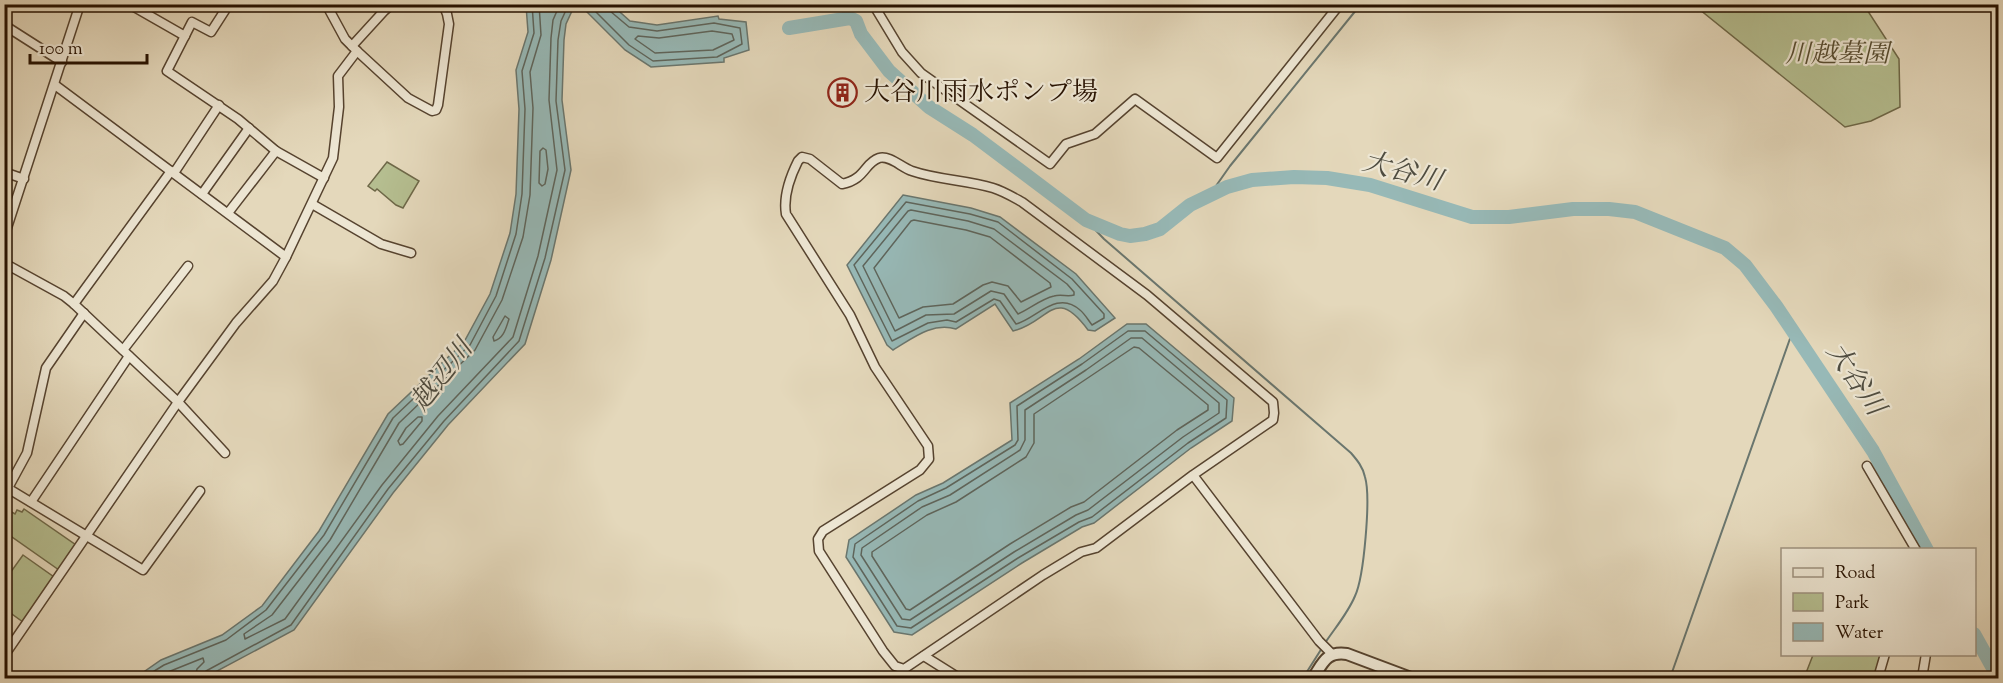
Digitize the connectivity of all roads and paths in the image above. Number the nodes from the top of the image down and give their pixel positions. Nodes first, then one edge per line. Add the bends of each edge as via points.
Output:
1 (80, 4) edge
2 (129, 4) edge
3 (229, 4) edge
4 (326, 4) edge
5 (392, 4) edge
6 (443, 4) edge
7 (873, 4) edge
8 (1340, 4) edge
9 (4, 25) edge
10 (185, 36) junction
11 (354, 49) junction
12 (62, 62) junction
13 (55, 85) junction
14 (219, 105) junction
15 (249, 128) junction
16 (276, 151) junction
17 (4, 172) edge
18 (173, 172) junction
19 (324, 178) junction
20 (24, 179) junction
21 (202, 194) junction
22 (312, 204) junction
23 (228, 213) junction
24 (4, 237) edge
25 (411, 253) dead end
26 (286, 257) junction
27 (4, 263) edge
28 (188, 266) dead end
29 (74, 304) junction
30 (84, 313) junction
31 (126, 353) junction
32 (178, 402) junction
33 (225, 453) dead end
34 (1867, 466) dead end
35 (1193, 475) junction
36 (6, 487) edge
37 (200, 490) dead end
38 (31, 502) junction
39 (87, 536) junction
40 (1915, 548) edge
41 (1332, 654) junction
42 (4, 656) edge
43 (924, 656) junction
44 (1884, 656) edge
45 (1926, 656) edge
46 (959, 678) edge
47 (1313, 678) edge
48 (1411, 678) edge
49 (1878, 678) edge
50 (1922, 678) edge

1 - 12 street
2 - 10 street
3 - 10 street via 211,32 192,22
4 - 11 street
5 - 11 street
6 - 11 street via 449,24 436,110 427,110 408,98
7 - 8 street via 902,52 921,73 1050,164 1066,144 1095,134 1135,99 1217,159
9 - 12 street
10 - 14 street via 166,71
11 - 19 street via 338,76 333,158
12 - 13 street
13 - 18 street
13 - 20 street
14 - 15 street
14 - 18 street
15 - 16 street
15 - 21 street
16 - 19 street
16 - 23 street
17 - 20 street
18 - 21 street
18 - 29 street
19 - 22 street
20 - 24 street
21 - 23 street
22 - 25 street via 381,244
22 - 26 street
23 - 26 street
26 - 32 street via 273,281
27 - 29 street
28 - 31 street
29 - 30 street
30 - 31 street
30 - 36 street via 46,368 27,453
31 - 32 street
31 - 38 street
32 - 33 street
32 - 39 street
34 - 40 street
35 - 41 street
35 - 43 street via 1096,548 1081,552 1043,575
35 - 43 street via 1272,420 1273,402 1147,295 1022,202 994,188 923,175 889,158 878,158 861,176 842,184 802,157 792,173 784,206 786,214 850,315 875,367 929,453 920,470 824,531 818,539 819,551 895,666 904,669
36 - 38 street
37 - 39 street via 143,570
38 - 39 street
39 - 42 street
41 - 47 street
41 - 48 street via 1347,654
43 - 46 street
44 - 49 street
45 - 50 street

